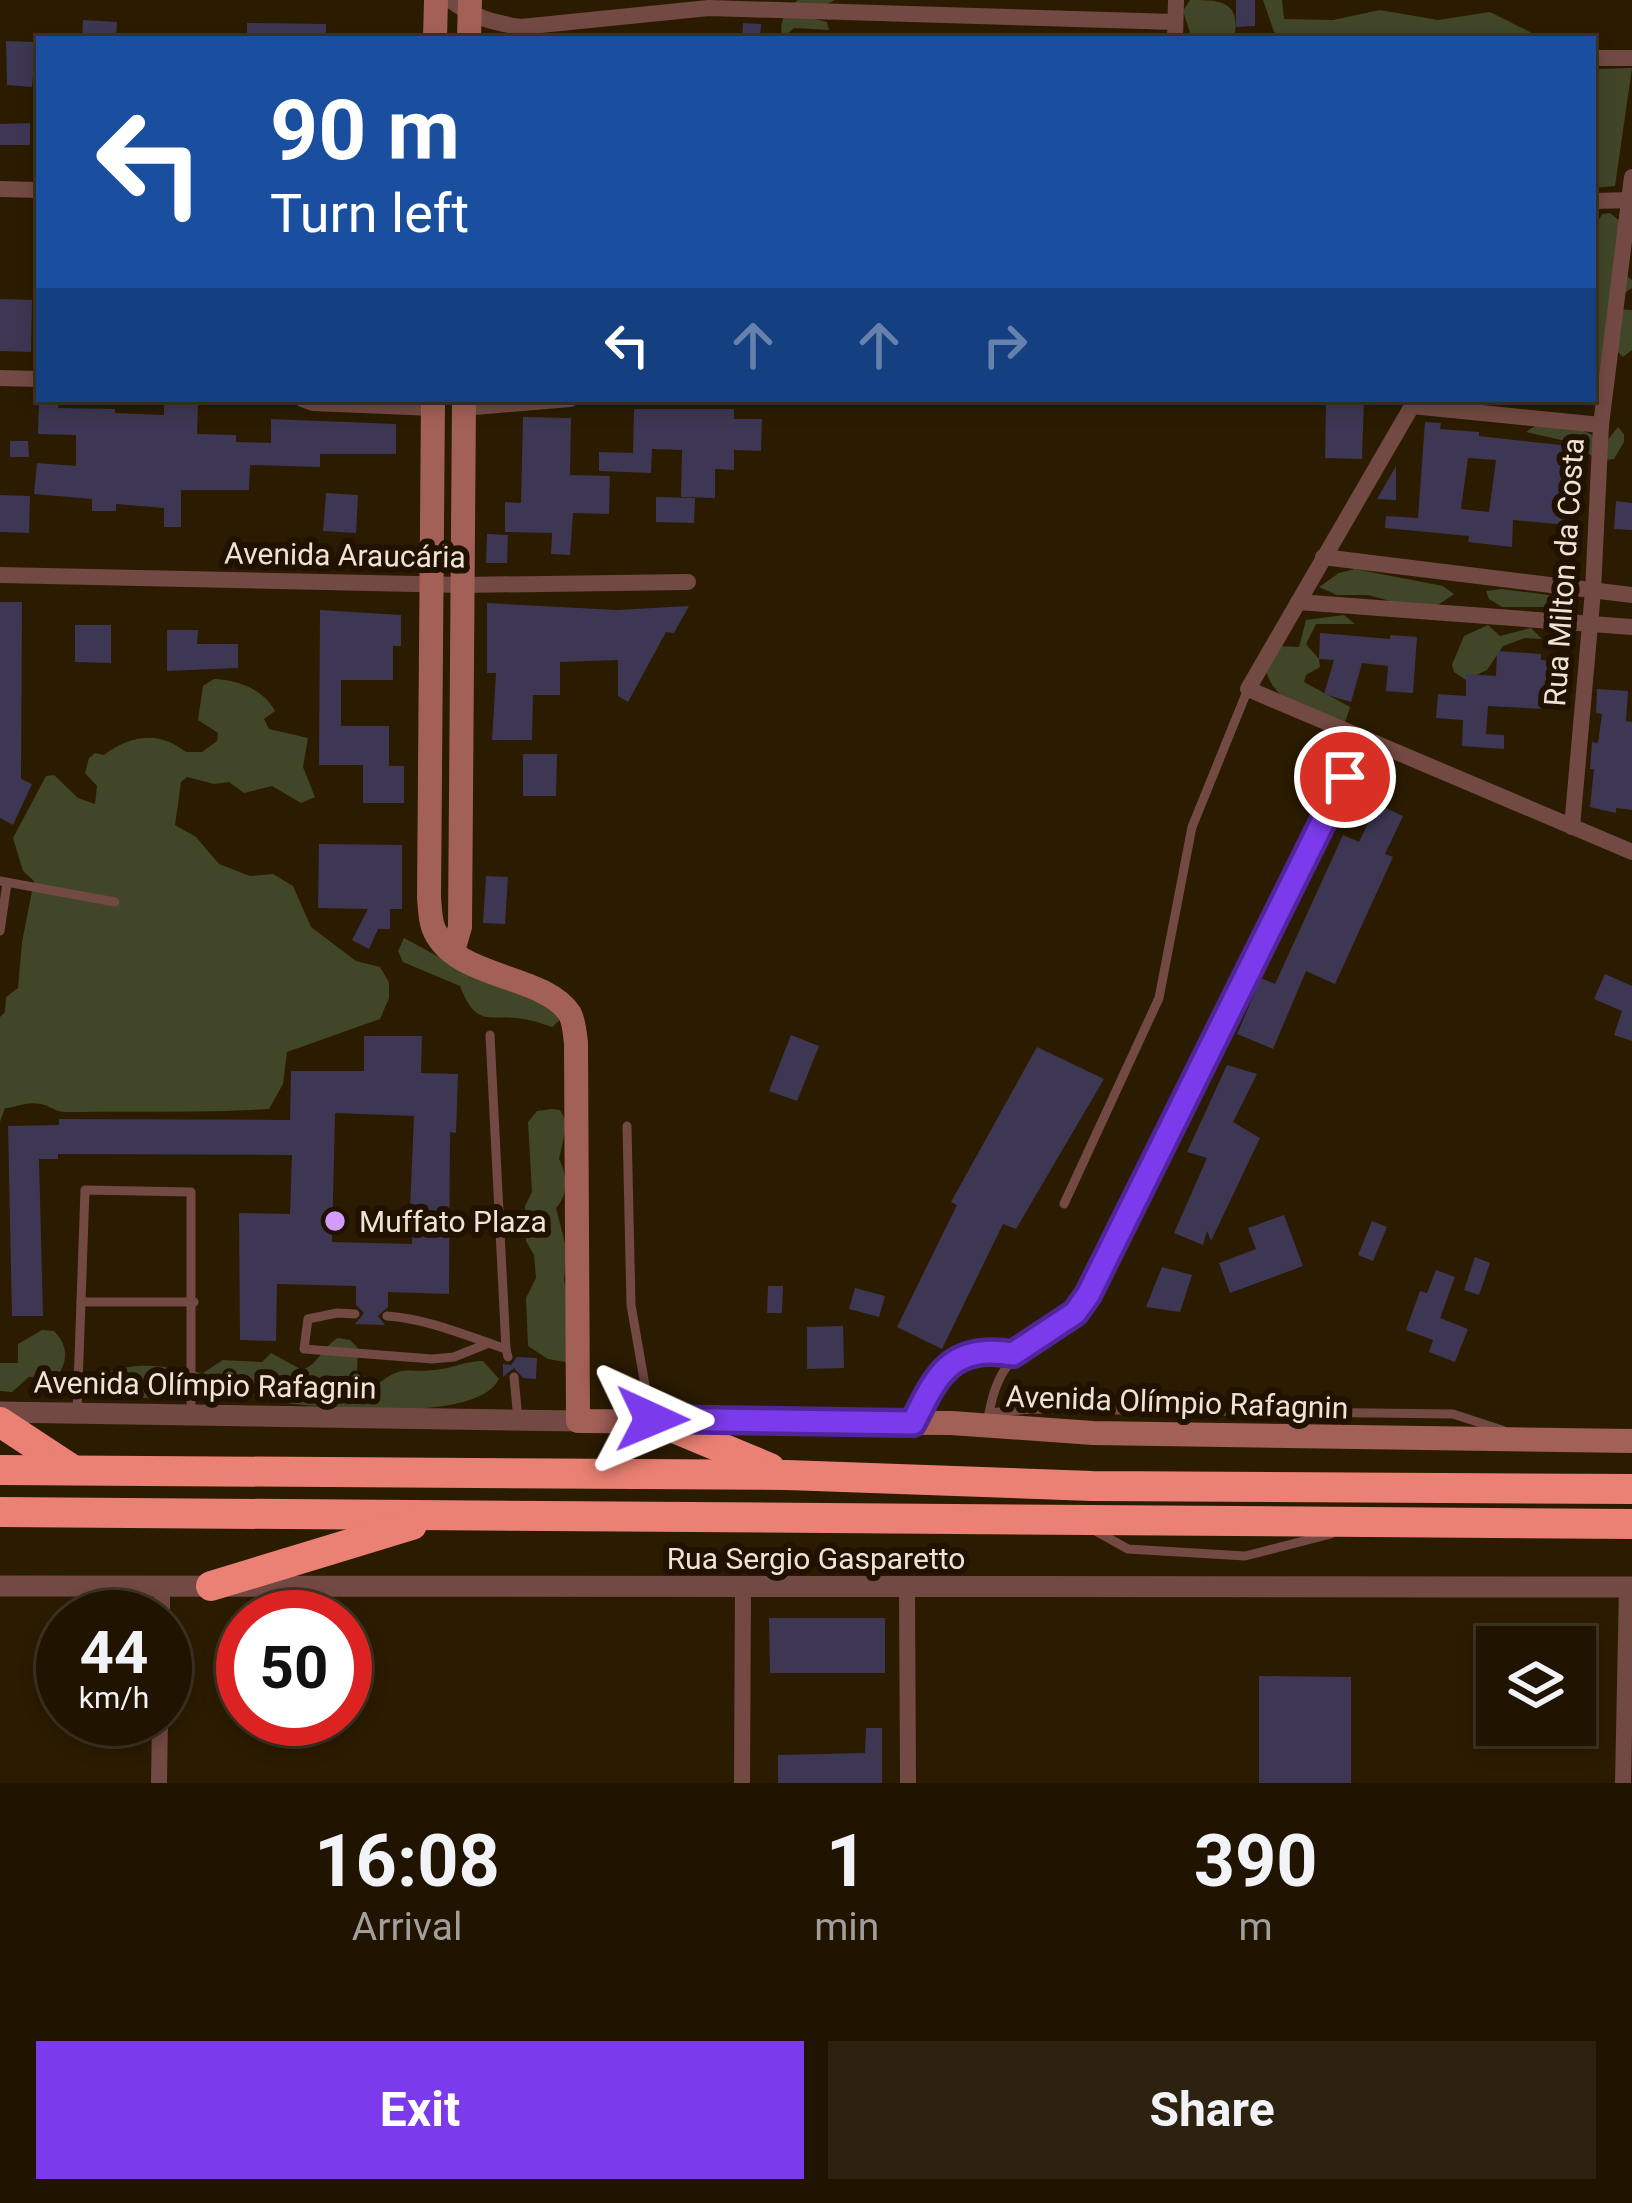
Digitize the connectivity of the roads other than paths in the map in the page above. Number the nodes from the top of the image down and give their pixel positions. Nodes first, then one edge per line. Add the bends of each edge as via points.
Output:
1 (436, 0) edge
2 (1176, 0) edge
3 (465, 13) edge
4 (1175, 30) edge
5 (435, 36) edge
6 (1596, 58) edge
7 (1632, 58) edge
8 (1632, 177) edge
9 (0, 189) edge
10 (36, 190) edge
11 (1630, 200) edge
12 (1596, 201) edge
13 (0, 378) edge
14 (36, 379) edge
15 (310, 402) edge
16 (506, 402) edge
17 (1414, 402) edge
18 (433, 403) edge
19 (464, 404) edge
20 (1601, 425) junction
21 (1323, 556) junction
22 (0, 575) edge
23 (688, 583) dead end
24 (430, 584) junction
25 (461, 585) junction
26 (1592, 591) junction
27 (1632, 595) edge
28 (1298, 602) junction
29 (1589, 624) junction
30 (1632, 627) edge
31 (1248, 689) junction
32 (1345, 777) dead end
33 (1572, 827) junction
34 (1632, 852) edge
35 (3, 882) edge
36 (115, 902) dead end
37 (0, 931) edge
38 (453, 951) junction
39 (490, 1035) dead end
40 (627, 1126) dead end
41 (1064, 1204) dead end
42 (81, 1302) junction
43 (194, 1302) junction
44 (356, 1314) dead end
45 (387, 1316) dead end
46 (489, 1343) junction
47 (1013, 1354) junction
48 (514, 1377) dead end
49 (0, 1412) edge
50 (77, 1413) junction
51 (191, 1414) junction
52 (652, 1419) junction
53 (518, 1420) junction
54 (988, 1420) junction
55 (578, 1421) junction
56 (0, 1422) edge
57 (913, 1423) junction
58 (1632, 1441) edge
59 (0, 1470) edge
60 (73, 1471) junction
61 (787, 1475) junction
62 (1632, 1480) edge
63 (1539, 1489) junction
64 (1632, 1489) edge
65 (0, 1512) edge
66 (444, 1515) junction
67 (1632, 1523) edge
68 (0, 1586) edge
69 (211, 1586) junction
70 (162, 1587) joint
71 (1629, 1587) edge
72 (743, 1588) junction
73 (907, 1589) junction
74 (160, 1746) edge
75 (159, 1783) edge
76 (742, 1783) edge
77 (908, 1783) edge
78 (1623, 1783) edge

1 - 5 main road
2 - 4 street
3 - 4 street via 521,27 709,8
6 - 7 street
8 - 11 street, Rua Milton da Costa
9 - 10 street
11 - 12 street
11 - 20 street, Rua Milton da Costa
13 - 14 street
15 - 18 street
16 - 19 street
17 - 20 street
17 - 21 street
18 - 24 main road
19 - 25 main road
20 - 26 street, Rua Milton da Costa
21 - 26 street
21 - 28 street
22 - 24 street, Avenida Araucária
23 - 25 street, Avenida Araucária
24 - 25 street, Avenida Araucária
24 - 38 main road via 429,898 434,931
25 - 38 main road via 460,927
26 - 27 street
26 - 29 street, Rua Milton da Costa
28 - 29 street
28 - 31 street
29 - 30 street
29 - 33 street, Rua Milton da Costa
31 - 33 street
31 - 41 lane via 1192,827 1159,998
32 - 47 lane via 1088,1295 1075,1313
33 - 34 street
35 - 36 lane
35 - 37 lane
38 - 55 main road via 553,997 572,1016
39 - 46 lane via 507,1353
40 - 52 lane via 631,1305
42 - 43 lane
42 - 43 lane via 85,1190 191,1192
42 - 50 lane
43 - 51 lane
44 - 46 lane via 308,1319 304,1349 432,1358
45 - 46 lane
47 - 54 lane via 992,1388
47 - 57 lane via 988,1350 950,1362
48 - 53 lane
49 - 50 street, Avenida Olímpio Rafagnin
50 - 51 street, Avenida Olímpio Rafagnin
51 - 53 street, Avenida Olímpio Rafagnin
52 - 55 main road, Avenida Olímpio Rafagnin
52 - 57 main road, Avenida Olímpio Rafagnin
52 - 61 highway
53 - 55 street, Avenida Olímpio Rafagnin
54 - 57 main road, Avenida Olímpio Rafagnin
54 - 58 main road, Avenida Olímpio Rafagnin via 1094,1433
56 - 60 highway
59 - 60 highway
60 - 61 highway
61 - 63 highway
62 - 63 highway
63 - 64 highway
65 - 66 highway
66 - 67 highway
66 - 69 highway
68 - 70 street, Rua Sergio Gasparetto
69 - 70 street, Rua Sergio Gasparetto
69 - 72 street, Rua Sergio Gasparetto
71 - 73 street, Rua Sergio Gasparetto
71 - 78 street
72 - 73 street, Rua Sergio Gasparetto
72 - 76 street
73 - 77 street
74 - 75 street

